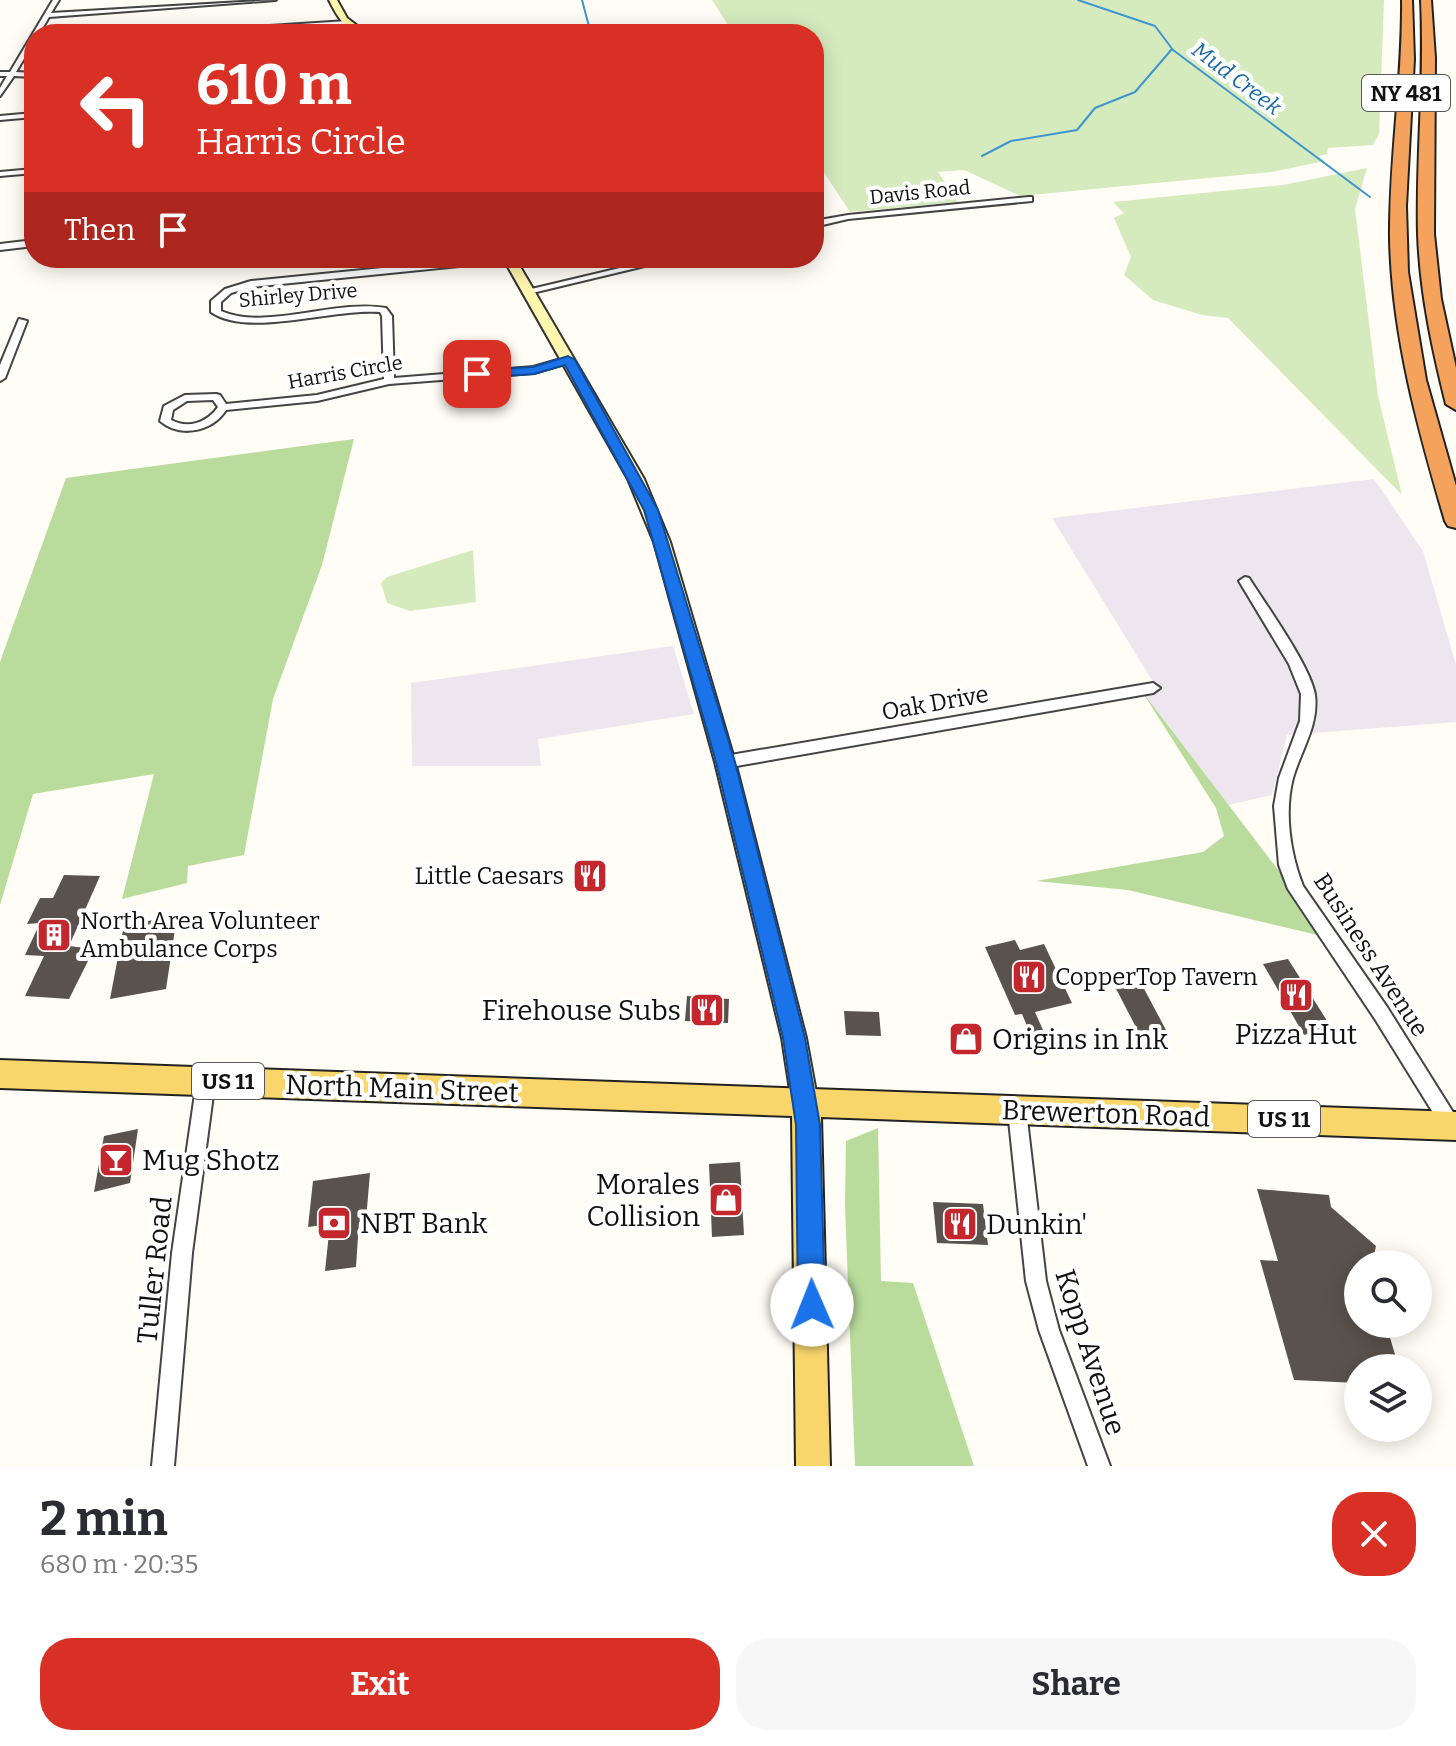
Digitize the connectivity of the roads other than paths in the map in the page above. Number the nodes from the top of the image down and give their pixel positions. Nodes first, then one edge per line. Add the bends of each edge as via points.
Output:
1 (56, 0) edge
2 (273, 0) edge
3 (333, 0) edge
4 (1407, 0) edge
5 (1426, 0) edge
6 (47, 15) junction
7 (345, 22) junction
8 (42, 24) edge
9 (327, 24) edge
10 (348, 24) edge
11 (24, 55) edge
12 (0, 74) edge
13 (12, 74) junction
14 (24, 75) edge
15 (0, 94) edge
16 (24, 116) edge
17 (0, 118) edge
18 (24, 172) edge
19 (0, 174) edge
20 (1029, 199) dead end
21 (824, 222) edge
22 (24, 244) edge
23 (0, 247) edge
24 (410, 268) edge
25 (515, 268) edge
26 (630, 268) edge
27 (528, 291) junction
28 (22, 321) dead end
29 (568, 360) junction
30 (0, 378) edge
31 (389, 381) junction
32 (1456, 404) edge
33 (223, 407) junction
34 (1456, 521) edge
35 (1245, 581) dead end
36 (1153, 688) dead end
37 (725, 762) junction
38 (0, 1074) edge
39 (206, 1080) junction
40 (805, 1103) junction
41 (1017, 1111) junction
42 (1454, 1126) edge
43 (163, 1466) edge
44 (813, 1466) edge
45 (1099, 1466) edge

1 - 6 street
2 - 6 street
3 - 7 main road
4 - 34 highway, NY 481 via 1398,237 1401,290 1410,346
5 - 32 highway, NY 481 via 1428,268
6 - 8 street
7 - 9 street
7 - 10 main road
11 - 13 street
12 - 13 street
13 - 14 street
13 - 15 street
16 - 17 street
18 - 19 street
20 - 21 street, Davis Road
22 - 23 street
24 - 31 street, Shirley Drive via 251,284 216,301 222,317 243,320 383,310
25 - 27 main road
26 - 27 street
27 - 29 main road
28 - 30 street
29 - 31 street, Harris Circle via 517,372
29 - 37 main road via 651,510
31 - 33 street, Harris Circle via 317,398
33 - 33 street, Harris Circle via 216,397 185,398 168,408 165,421 180,427 203,425
35 - 42 street, Business Avenue via 1308,694 1307,721 1281,806 1287,865 1296,889
36 - 37 street, Oak Drive
37 - 40 main road via 794,1038
38 - 39 main road, North Main Street / US 11
39 - 40 main road, North Main Street / US 11
39 - 43 street, Tuller Road via 182,1253
40 - 41 main road, Brewerton Road / US 11
40 - 44 main road
41 - 42 main road, Brewerton Road / US 11
41 - 45 street, Kopp Avenue via 1036,1281

